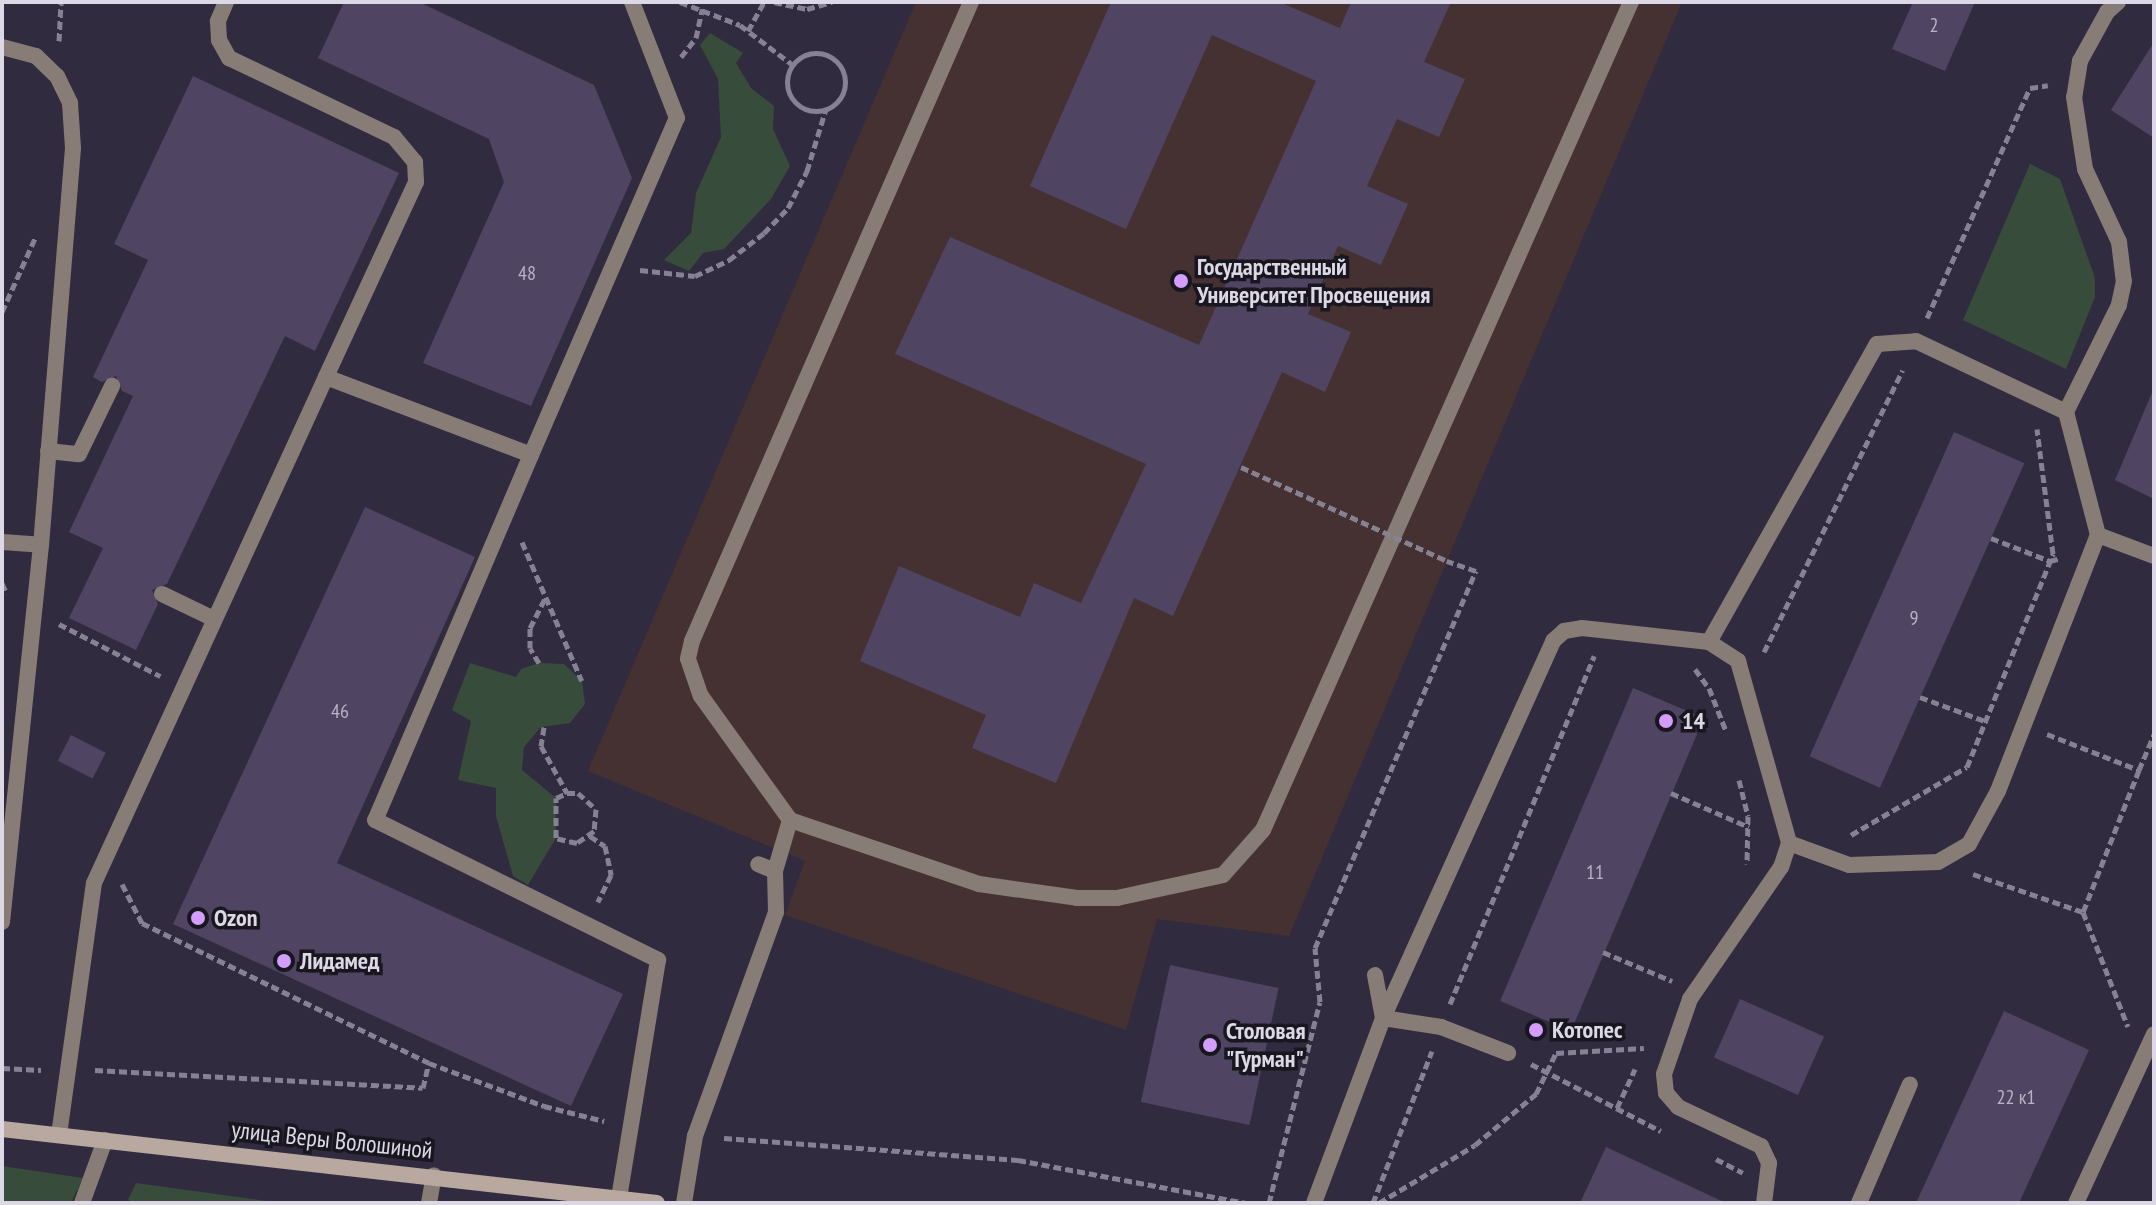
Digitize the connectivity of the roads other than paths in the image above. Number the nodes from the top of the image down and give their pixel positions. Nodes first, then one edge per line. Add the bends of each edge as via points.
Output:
1 (226, 2) edge
2 (632, 2) edge
3 (971, 2) edge
4 (1631, 2) edge
5 (2118, 2) edge
6 (2, 47) edge
7 (326, 377) junction
8 (112, 386) dead end
9 (2066, 412) junction
10 (48, 451) junction
11 (531, 455) junction
12 (2098, 535) junction
13 (2, 542) edge
14 (41, 545) junction
15 (2154, 556) edge
16 (162, 594) dead end
17 (214, 619) junction
18 (1709, 642) junction
19 (790, 820) junction
20 (1789, 843) junction
21 (758, 864) dead end
22 (775, 871) junction
23 (2, 922) edge
24 (1375, 975) dead end
25 (1383, 1018) junction
26 (2154, 1034) edge
27 (1508, 1053) road end
28 (1910, 1084) dead end
29 (2, 1129) edge
30 (59, 1135) junction
31 (105, 1140) junction
32 (434, 1175) junction
33 (619, 1199) junction
34 (82, 1203) edge
35 (429, 1203) edge
36 (657, 1203) edge
37 (684, 1203) edge
38 (1314, 1203) edge
39 (1764, 1203) edge
40 (1859, 1203) edge
41 (2076, 1203) edge

1 - 7 street via 218,30 229,58 394,137 415,162 416,182
2 - 11 street via 677,118
3 - 19 street via 688,659 701,696
4 - 19 street via 1269,815 1245,856 1223,875 1196,884 1165,885 1117,898 1024,894
5 - 9 street via 2080,61 2074,97 2085,169 2119,242 2124,281 2119,305
6 - 10 street via 36,56 57,76 70,103 73,148
7 - 11 street
7 - 17 street
8 - 10 street via 79,454
9 - 12 street
9 - 18 street via 1916,341 1877,344
10 - 14 street
11 - 33 street via 375,820 658,960
12 - 15 street
12 - 20 street via 1998,791 1969,844 1938,862 1849,865
13 - 14 street
14 - 23 street
16 - 17 street
17 - 30 street via 94,883
18 - 20 street via 1738,661
18 - 25 street via 1582,628 1564,631 1553,641
19 - 22 street
20 - 39 street via 1781,867 1690,999 1664,1074 1666,1093 1678,1107 1761,1146 1769,1163
21 - 22 street
22 - 37 street via 776,912 695,1136
24 - 25 street
25 - 27 street via 1441,1027
25 - 38 street
26 - 41 street
28 - 40 street
29 - 30 street, улица Веры Волошиной
30 - 31 street, улица Веры Волошиной
31 - 32 street, улица Веры Волошиной
31 - 34 street
32 - 33 street, улица Веры Волошиной
32 - 35 street
33 - 36 street, улица Веры Волошиной

